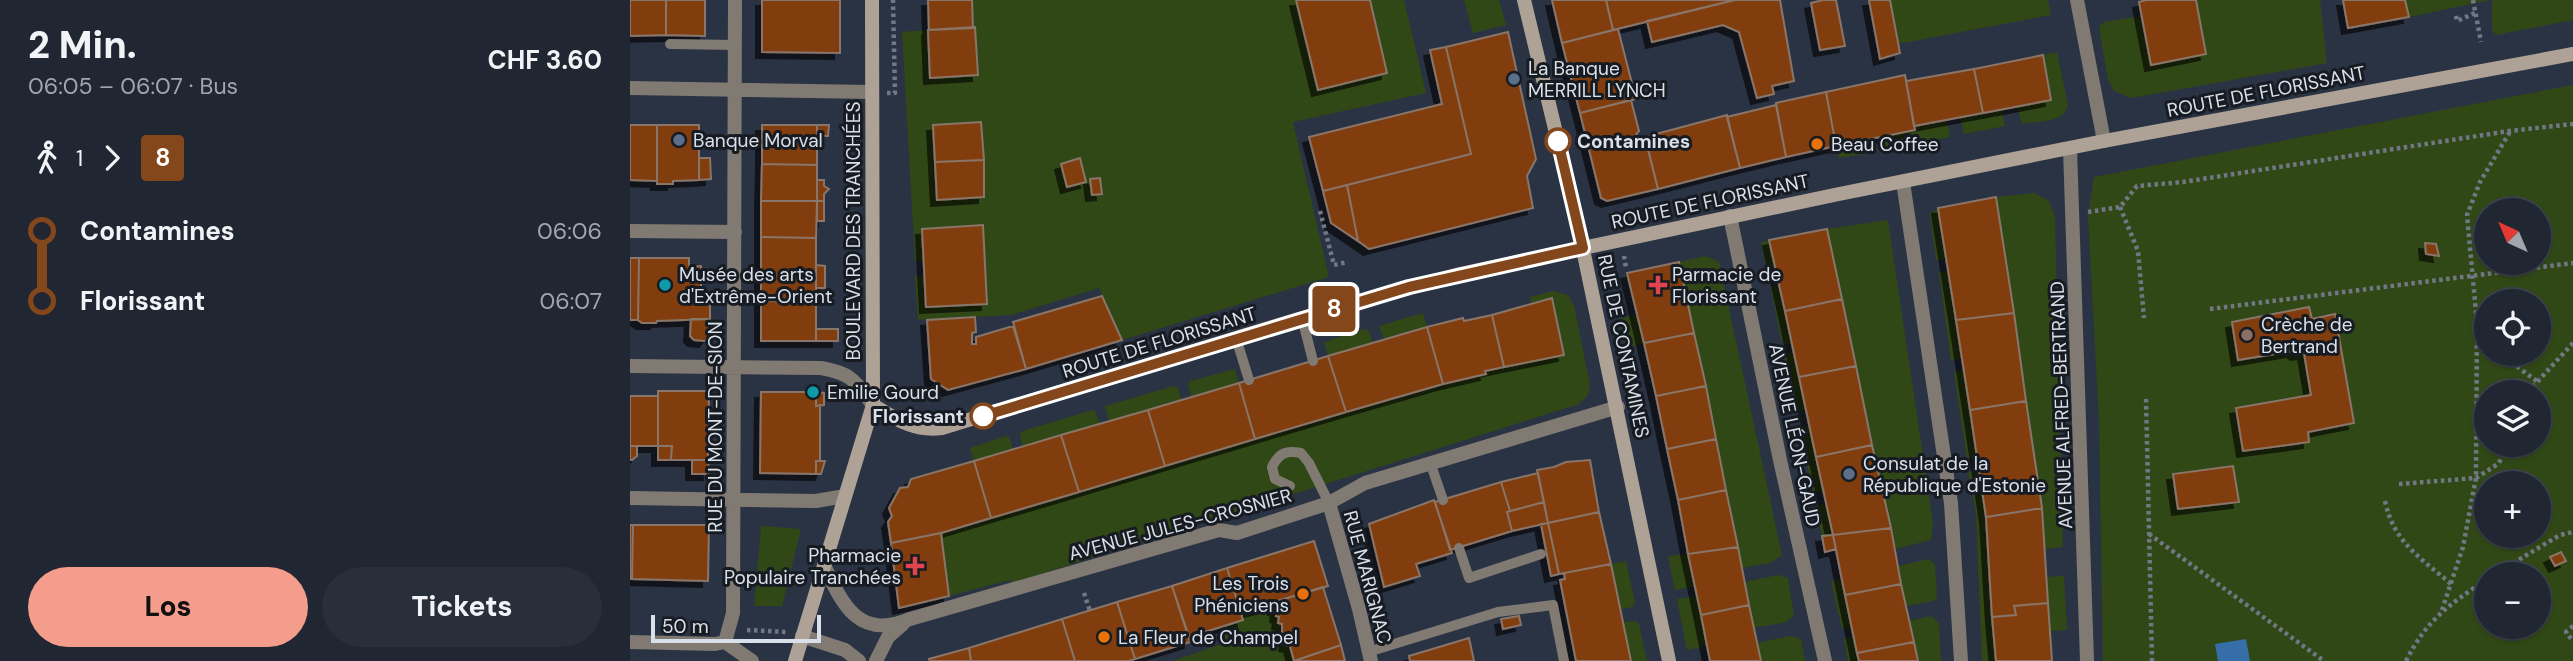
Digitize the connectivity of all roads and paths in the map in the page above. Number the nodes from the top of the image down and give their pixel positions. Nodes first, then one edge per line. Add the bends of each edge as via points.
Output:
1 (735, 0) edge
2 (872, 0) edge
3 (1524, 0) edge
4 (2077, 0) edge
5 (2473, 0) edge
6 (2475, 13) junction
7 (2456, 16) dead end
8 (2481, 42) dead end
9 (670, 44) dead end
10 (735, 45) junction
11 (2573, 54) edge
12 (630, 88) edge
13 (735, 89) junction
14 (872, 92) junction
15 (2573, 124) edge
16 (2511, 130) junction
17 (2104, 141) junction
18 (2070, 149) junction
19 (1903, 181) junction
20 (2120, 207) junction
21 (1320, 211) dead end
22 (2087, 212) dead end
23 (1730, 216) junction
24 (630, 231) edge
25 (735, 232) junction
26 (1583, 248) junction
27 (1348, 262) dead end
28 (2573, 263) edge
29 (2471, 276) junction
30 (2474, 300) edge
31 (2210, 309) dead end
32 (1301, 318) junction
33 (2144, 318) dead end
34 (1236, 338) junction
35 (2573, 343) edge
36 (1314, 360) dead end
37 (630, 366) edge
38 (734, 366) junction
39 (2477, 366) edge
40 (2516, 366) edge
41 (1249, 380) dead end
42 (2535, 380) edge
43 (2540, 380) edge
44 (2146, 399) dead end
45 (873, 405) junction
46 (1618, 407) junction
47 (2503, 457) edge
48 (1430, 462) junction
49 (2476, 471) edge
50 (2487, 471) edge
51 (2474, 478) edge
52 (2399, 484) dead end
53 (1290, 486) dead end
54 (2474, 489) edge
55 (845, 496) junction
56 (630, 498) edge
57 (734, 498) junction
58 (1443, 500) dead end
59 (2385, 501) dead end
60 (1328, 503) junction
61 (2573, 532) edge
62 (2148, 534) junction
63 (1458, 548) dead end
64 (1541, 554) dead end
65 (2515, 562) edge
66 (824, 565) junction
67 (2451, 584) junction
68 (2474, 588) edge
69 (1084, 593) dead end
70 (2442, 610) junction
71 (1090, 611) dead end
72 (910, 619) junction
73 (2573, 626) edge
74 (802, 636) junction
75 (2573, 641) edge
76 (630, 642) edge
77 (725, 642) junction
78 (1369, 656) edge
79 (752, 661) edge
80 (795, 661) edge
81 (859, 661) edge
82 (876, 661) edge
83 (1564, 661) edge
84 (1669, 661) edge
85 (1825, 661) edge
86 (1961, 661) edge
87 (2087, 661) edge
88 (2152, 661) edge
89 (2324, 661) edge
90 (2406, 661) edge

1 - 10 street, RUE DU MONT-DE-SION
2 - 14 main road, BOULEVARD DES TRANCHÉES
3 - 26 main road, RUE DE CONTAMINES
4 - 17 street
5 - 6 path
6 - 7 path via 2457,21
6 - 8 path
9 - 10 lane
10 - 13 street, RUE DU MONT-DE-SION
11 - 17 main road, ROUTE DE FLORISSANT
12 - 13 street
13 - 14 street
13 - 25 street, RUE DU MONT-DE-SION
14 - 45 main road, BOULEVARD DES TRANCHÉES
15 - 16 path
16 - 20 path via 2183,183 2137,186
16 - 29 path via 2480,182 2467,215
17 - 18 main road, ROUTE DE FLORISSANT
18 - 19 main road, ROUTE DE FLORISSANT
18 - 87 street, AVENUE ALFRED-BERTRAND
19 - 23 main road, ROUTE DE FLORISSANT
19 - 86 street via 1951,503
20 - 22 path
20 - 33 path via 2138,251
21 - 27 path via 1334,265
23 - 26 main road, ROUTE DE FLORISSANT
23 - 85 street, AVENUE LÉON-GAUD
24 - 25 street
25 - 38 street, RUE DU MONT-DE-SION
26 - 32 main road, ROUTE DE FLORISSANT via 1409,287
26 - 46 main road, RUE DE CONTAMINES
28 - 29 path
29 - 30 path
29 - 31 path
32 - 34 main road, ROUTE DE FLORISSANT
32 - 36 lane
34 - 41 lane
34 - 45 main road, ROUTE DE FLORISSANT via 942,428 905,425
35 - 43 path
37 - 38 street
38 - 45 street via 842,372
38 - 57 street, RUE DU MONT-DE-SION
39 - 49 path
40 - 42 path
44 - 62 path
45 - 55 main road, BOULEVARD DES TRANCHÉES
46 - 48 street, AVENUE JULES-CROSNIER
46 - 84 main road, RUE DE CONTAMINES
47 - 50 path
48 - 58 lane
48 - 60 street, AVENUE JULES-CROSNIER via 1365,483
51 - 52 path
53 - 60 lane via 1275,479 1272,467 1278,456 1289,450 1301,453 1309,463
54 - 67 path
55 - 57 street via 816,501
55 - 66 main road, BOULEVARD DES TRANCHÉES
56 - 57 street
57 - 77 street, RUE DU MONT-DE-SION via 733,613
59 - 67 path via 2390,522 2402,541
60 - 72 street, AVENUE JULES-CROSNIER via 1237,533 1219,530
60 - 78 street, RUE MARIGNAC
61 - 65 path
62 - 88 path
62 - 89 path
63 - 64 lane via 1468,578
66 - 72 street, AVENUE JULES-CROSNIER via 840,598 856,617 883,627
66 - 74 main road, BOULEVARD DES TRANCHÉES
67 - 70 path
68 - 70 path
69 - 71 path
70 - 90 path
72 - 82 street via 888,637
73 - 75 path via 2566,632
74 - 77 path via 746,629
74 - 80 main road, BOULEVARD DES TRANCHÉES
74 - 81 street via 845,650
76 - 77 street
77 - 79 street
78 - 83 lane via 1498,612 1553,605

